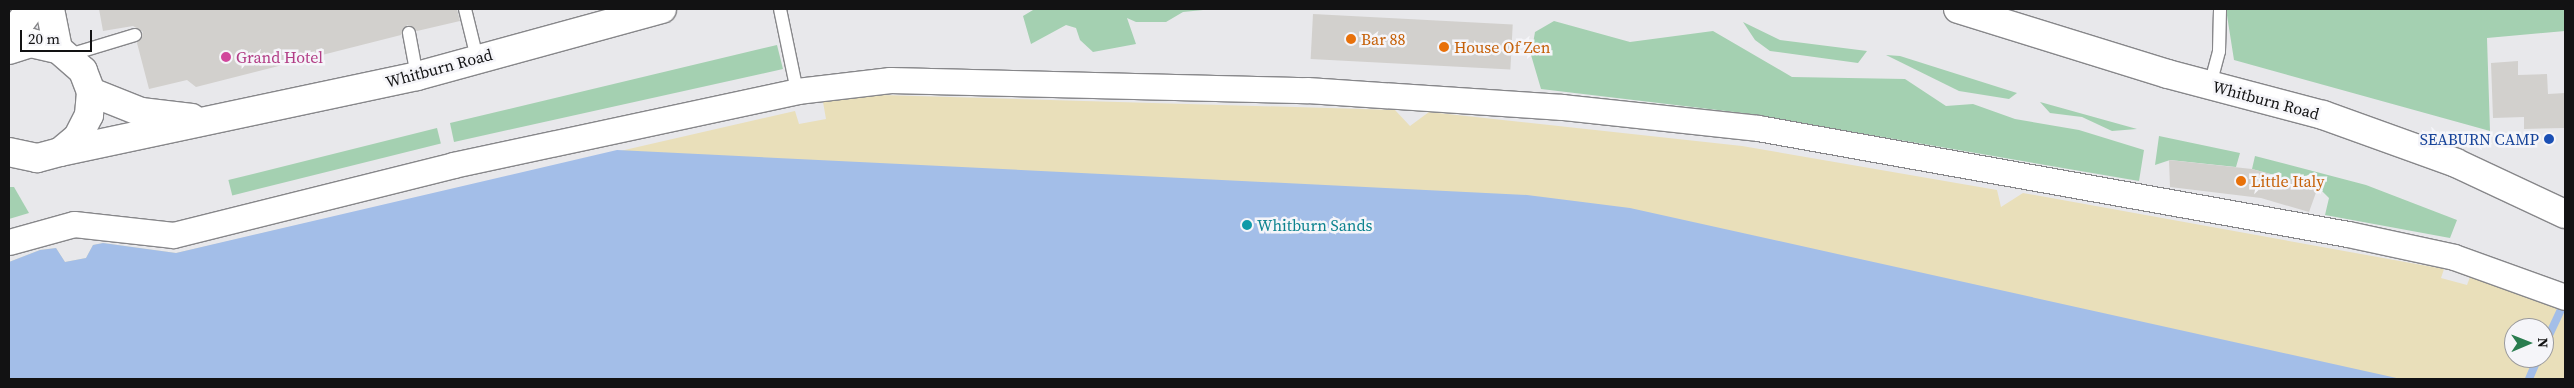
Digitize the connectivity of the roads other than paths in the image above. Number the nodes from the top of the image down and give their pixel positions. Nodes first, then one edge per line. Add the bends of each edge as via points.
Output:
1 (30, 9) edge
2 (50, 9) edge
3 (465, 9) edge
4 (662, 9) edge
5 (780, 9) edge
6 (1958, 9) edge
7 (2220, 9) edge
8 (409, 32) dead end
9 (135, 35) dead end
10 (9, 38) edge
11 (9, 50) edge
12 (64, 52) junction
13 (476, 58) junction
14 (417, 76) junction
15 (2210, 85) junction
16 (797, 91) junction
17 (91, 92) junction
18 (215, 121) junction
19 (9, 152) edge
20 (60, 152) junction
21 (2565, 214) edge
22 (9, 242) edge
23 (2565, 297) edge

1 - 10 main road
2 - 12 main road
3 - 13 lane
4 - 13 main road, Whitburn Road
5 - 16 lane
6 - 15 main road, Whitburn Road
7 - 15 lane via 2219,51
8 - 14 lane
9 - 12 lane
11 - 12 main road via 31,43
12 - 17 main road via 83,72
13 - 14 main road, Whitburn Road
14 - 18 main road, Whitburn Road
15 - 21 main road, Whitburn Road via 2323,115 2456,163
16 - 22 street via 453,165 173,235 74,224
16 - 23 street via 890,80 1307,90 1562,107 1758,128 2358,236 2454,257
17 - 18 main road, Whitburn Road via 141,112
17 - 20 main road via 89,116 78,137
18 - 20 main road, Whitburn Road
19 - 20 main road, Whitburn Road via 37,158

